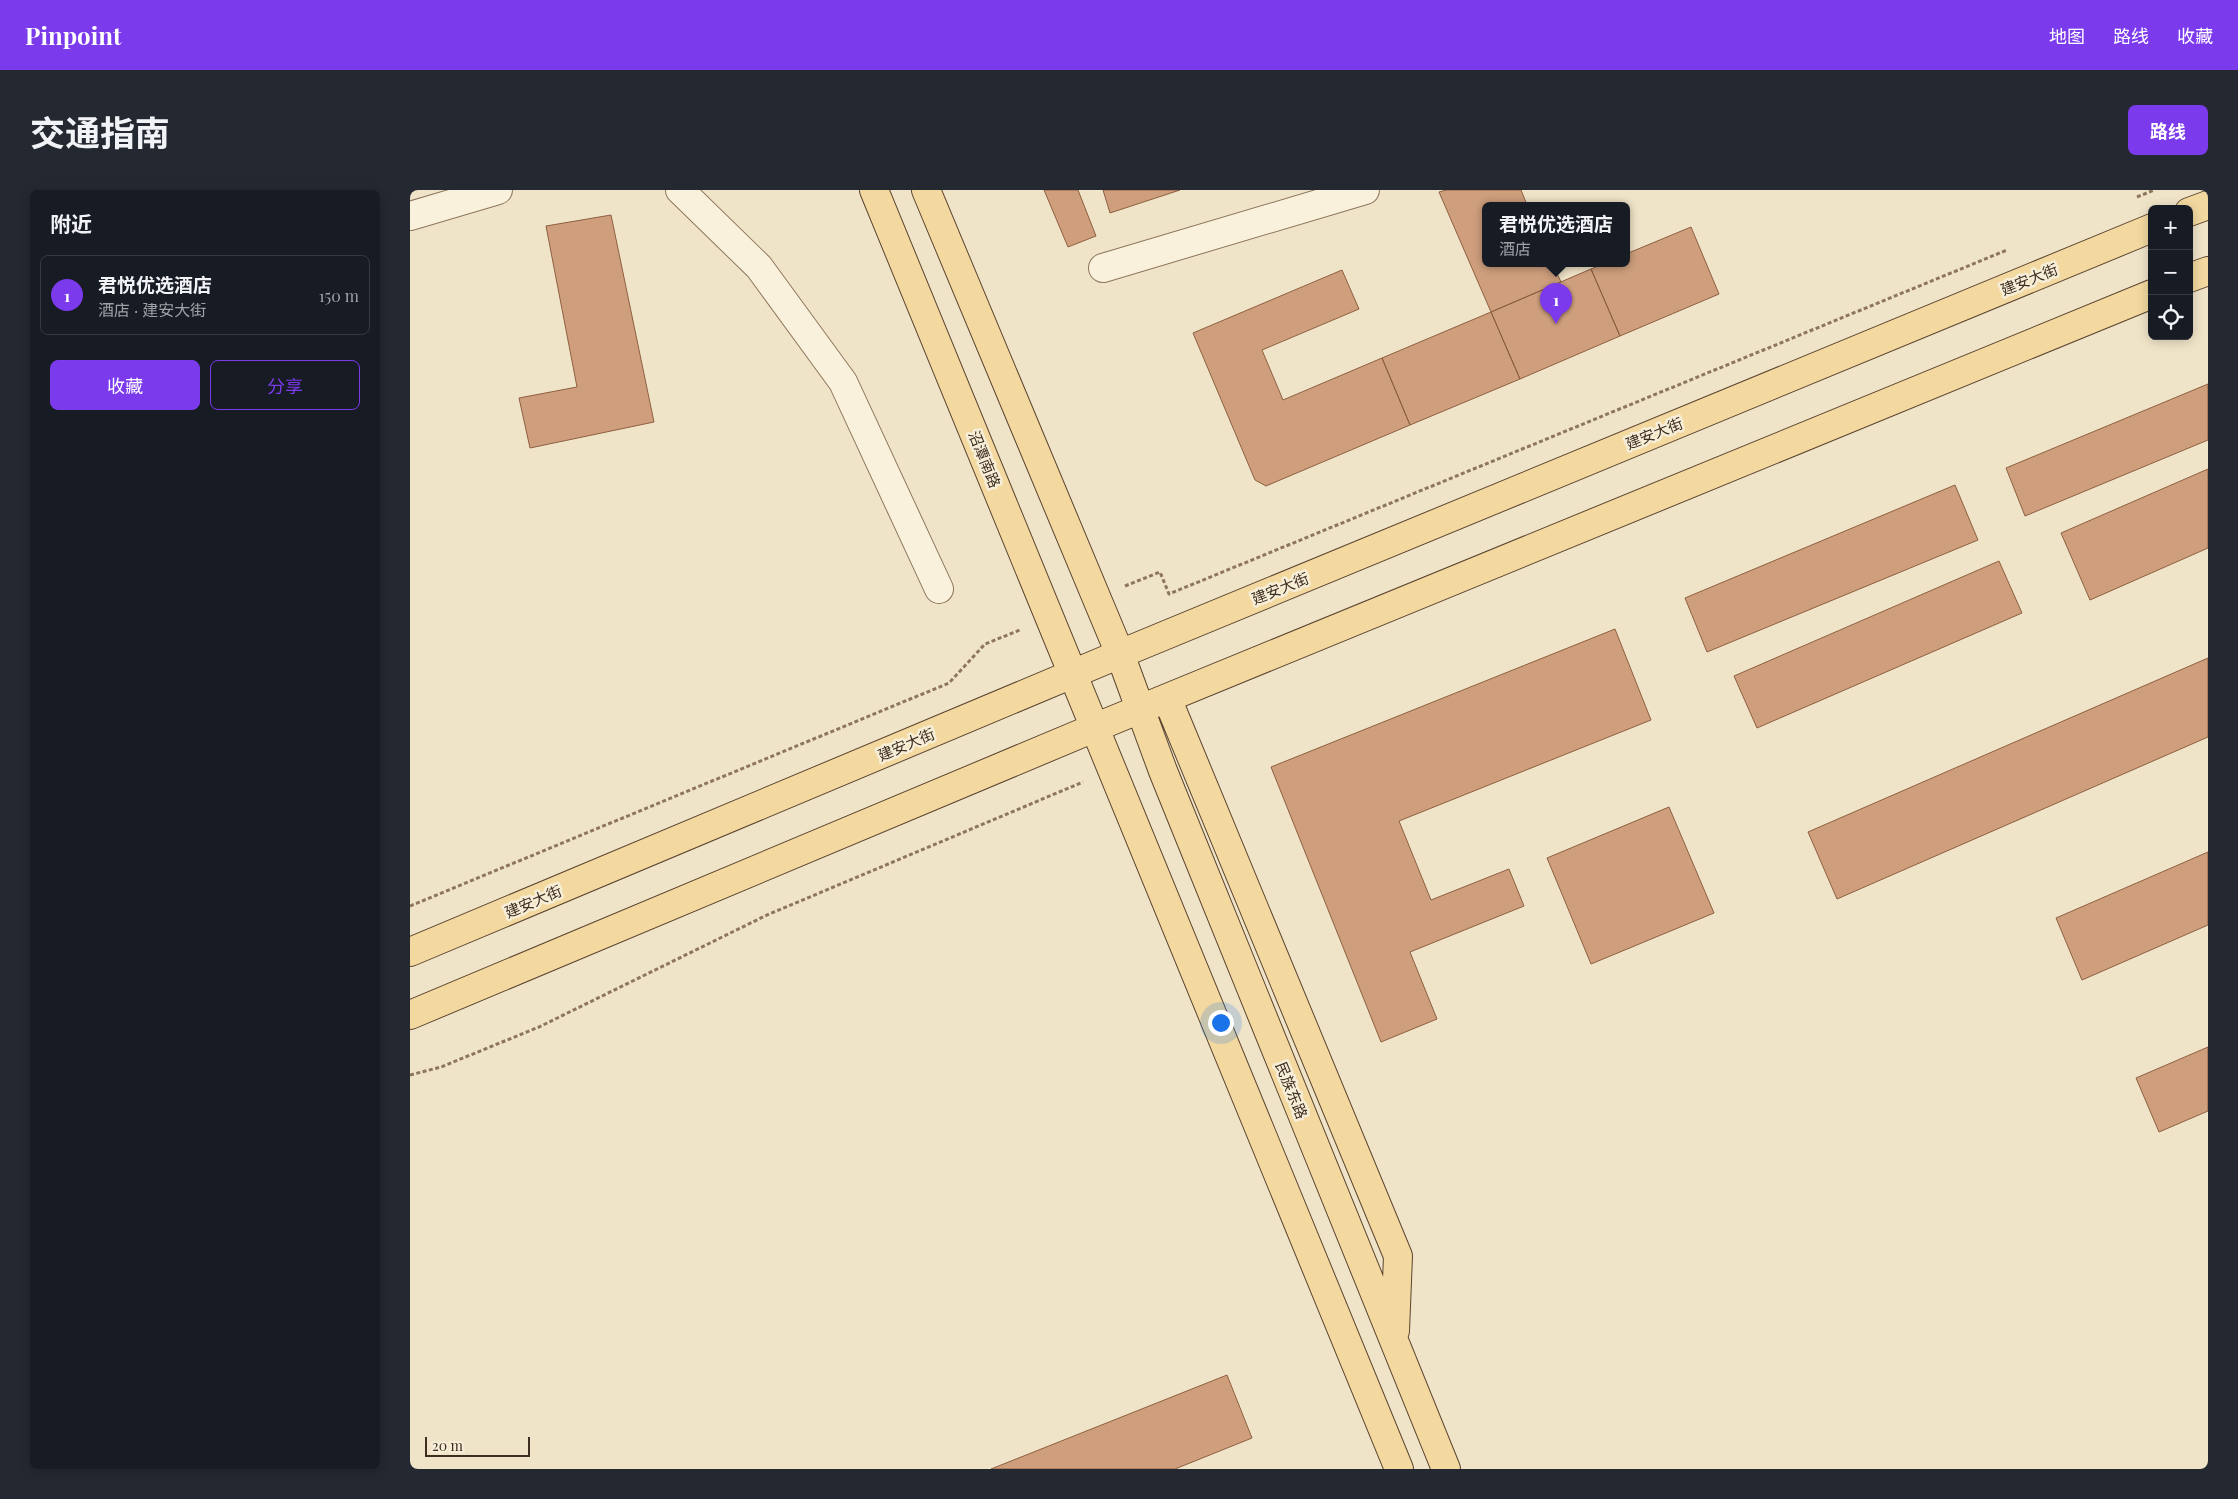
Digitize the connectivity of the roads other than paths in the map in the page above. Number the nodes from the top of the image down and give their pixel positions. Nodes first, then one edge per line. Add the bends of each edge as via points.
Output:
1 (498, 190) edge
2 (680, 190) edge
3 (874, 190) edge
4 (926, 190) edge
5 (1366, 190) edge
6 (2208, 205) edge
7 (2193, 211) edge
8 (410, 216) edge
9 (2148, 230) edge
10 (1103, 268) dead end
11 (2208, 271) edge
12 (2193, 277) edge
13 (2150, 295) edge
14 (939, 589) dead end
15 (1120, 654) junction
16 (1073, 674) junction
17 (1167, 698) junction
18 (1140, 710) junction
19 (1094, 728) junction
20 (410, 952) edge
21 (410, 1014) edge
22 (1395, 1342) junction
23 (1399, 1469) edge
24 (1446, 1469) edge

1 - 8 street
2 - 14 street via 759,267 843,382
3 - 16 main road, 沼潭南路
4 - 15 main road
5 - 10 street
6 - 7 main road
9 - 15 main road, 建安大街
11 - 12 main road
13 - 17 main road
15 - 16 main road, 建安大街
15 - 18 main road
16 - 19 main road, 沼潭南路
16 - 20 main road, 建安大街
17 - 18 main road
17 - 22 main road via 1398,1256
18 - 19 main road
18 - 22 main road, 民族东路
19 - 21 main road
19 - 23 main road
22 - 24 main road, 民族东路

